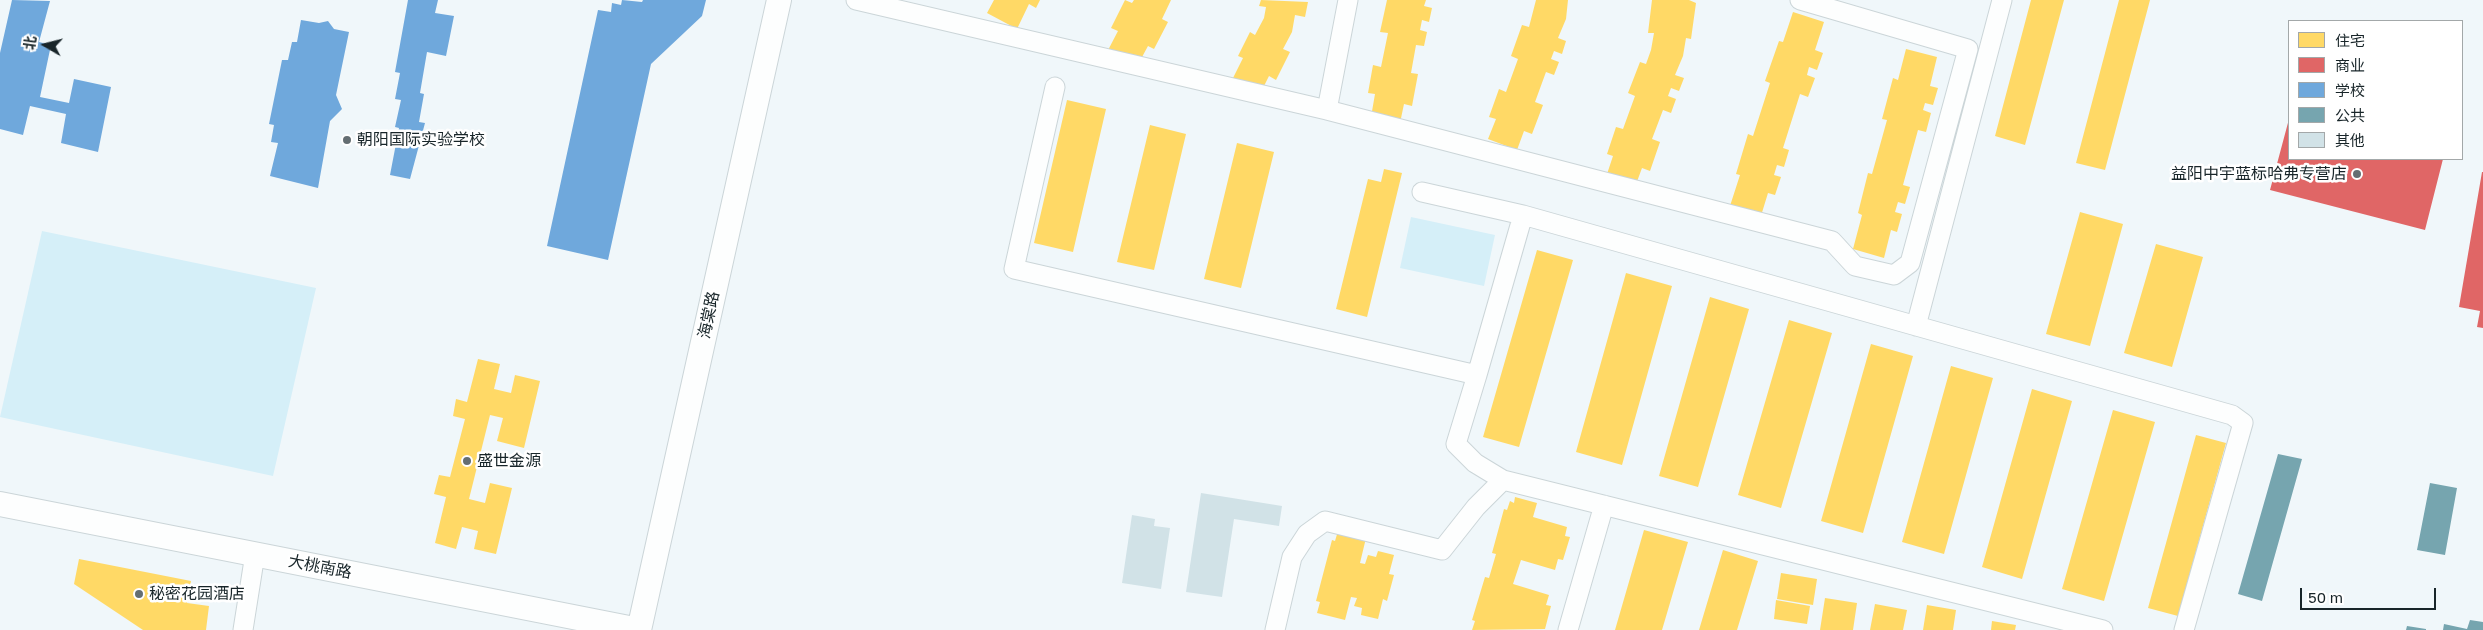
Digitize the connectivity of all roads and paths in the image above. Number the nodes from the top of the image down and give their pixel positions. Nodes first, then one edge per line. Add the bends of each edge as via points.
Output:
1 (779, 0) edge
2 (856, 0) edge
3 (1348, 0) edge
4 (1800, 0) edge
5 (2002, 0) edge
6 (1056, 87) dead end
7 (1326, 110) junction
8 (1422, 192) dead end
9 (1523, 215) junction
10 (1916, 326) junction
11 (1477, 375) junction
12 (1503, 480) junction
13 (0, 504) edge
14 (1604, 506) junction
15 (255, 554) junction
16 (243, 630) edge
17 (639, 630) edge
18 (653, 630) edge
19 (1276, 630) edge
20 (1568, 630) edge
21 (2103, 630) edge
22 (2184, 630) edge

1 - 17 street, 海棠路
2 - 7 street
3 - 7 street
4 - 7 street via 1968,49 1910,263 1894,275 1855,266 1832,241
5 - 10 street
6 - 11 street via 1014,269
8 - 9 street
9 - 10 street
9 - 11 street
10 - 22 street via 2232,414 2243,423
11 - 12 street via 1456,444 1475,463
12 - 14 street
12 - 19 street via 1476,507 1442,550 1325,521 1307,534 1292,557
13 - 15 street, 大桃南路
14 - 20 street
14 - 21 street
15 - 16 street
15 - 17 street, 大桃南路
17 - 18 street

